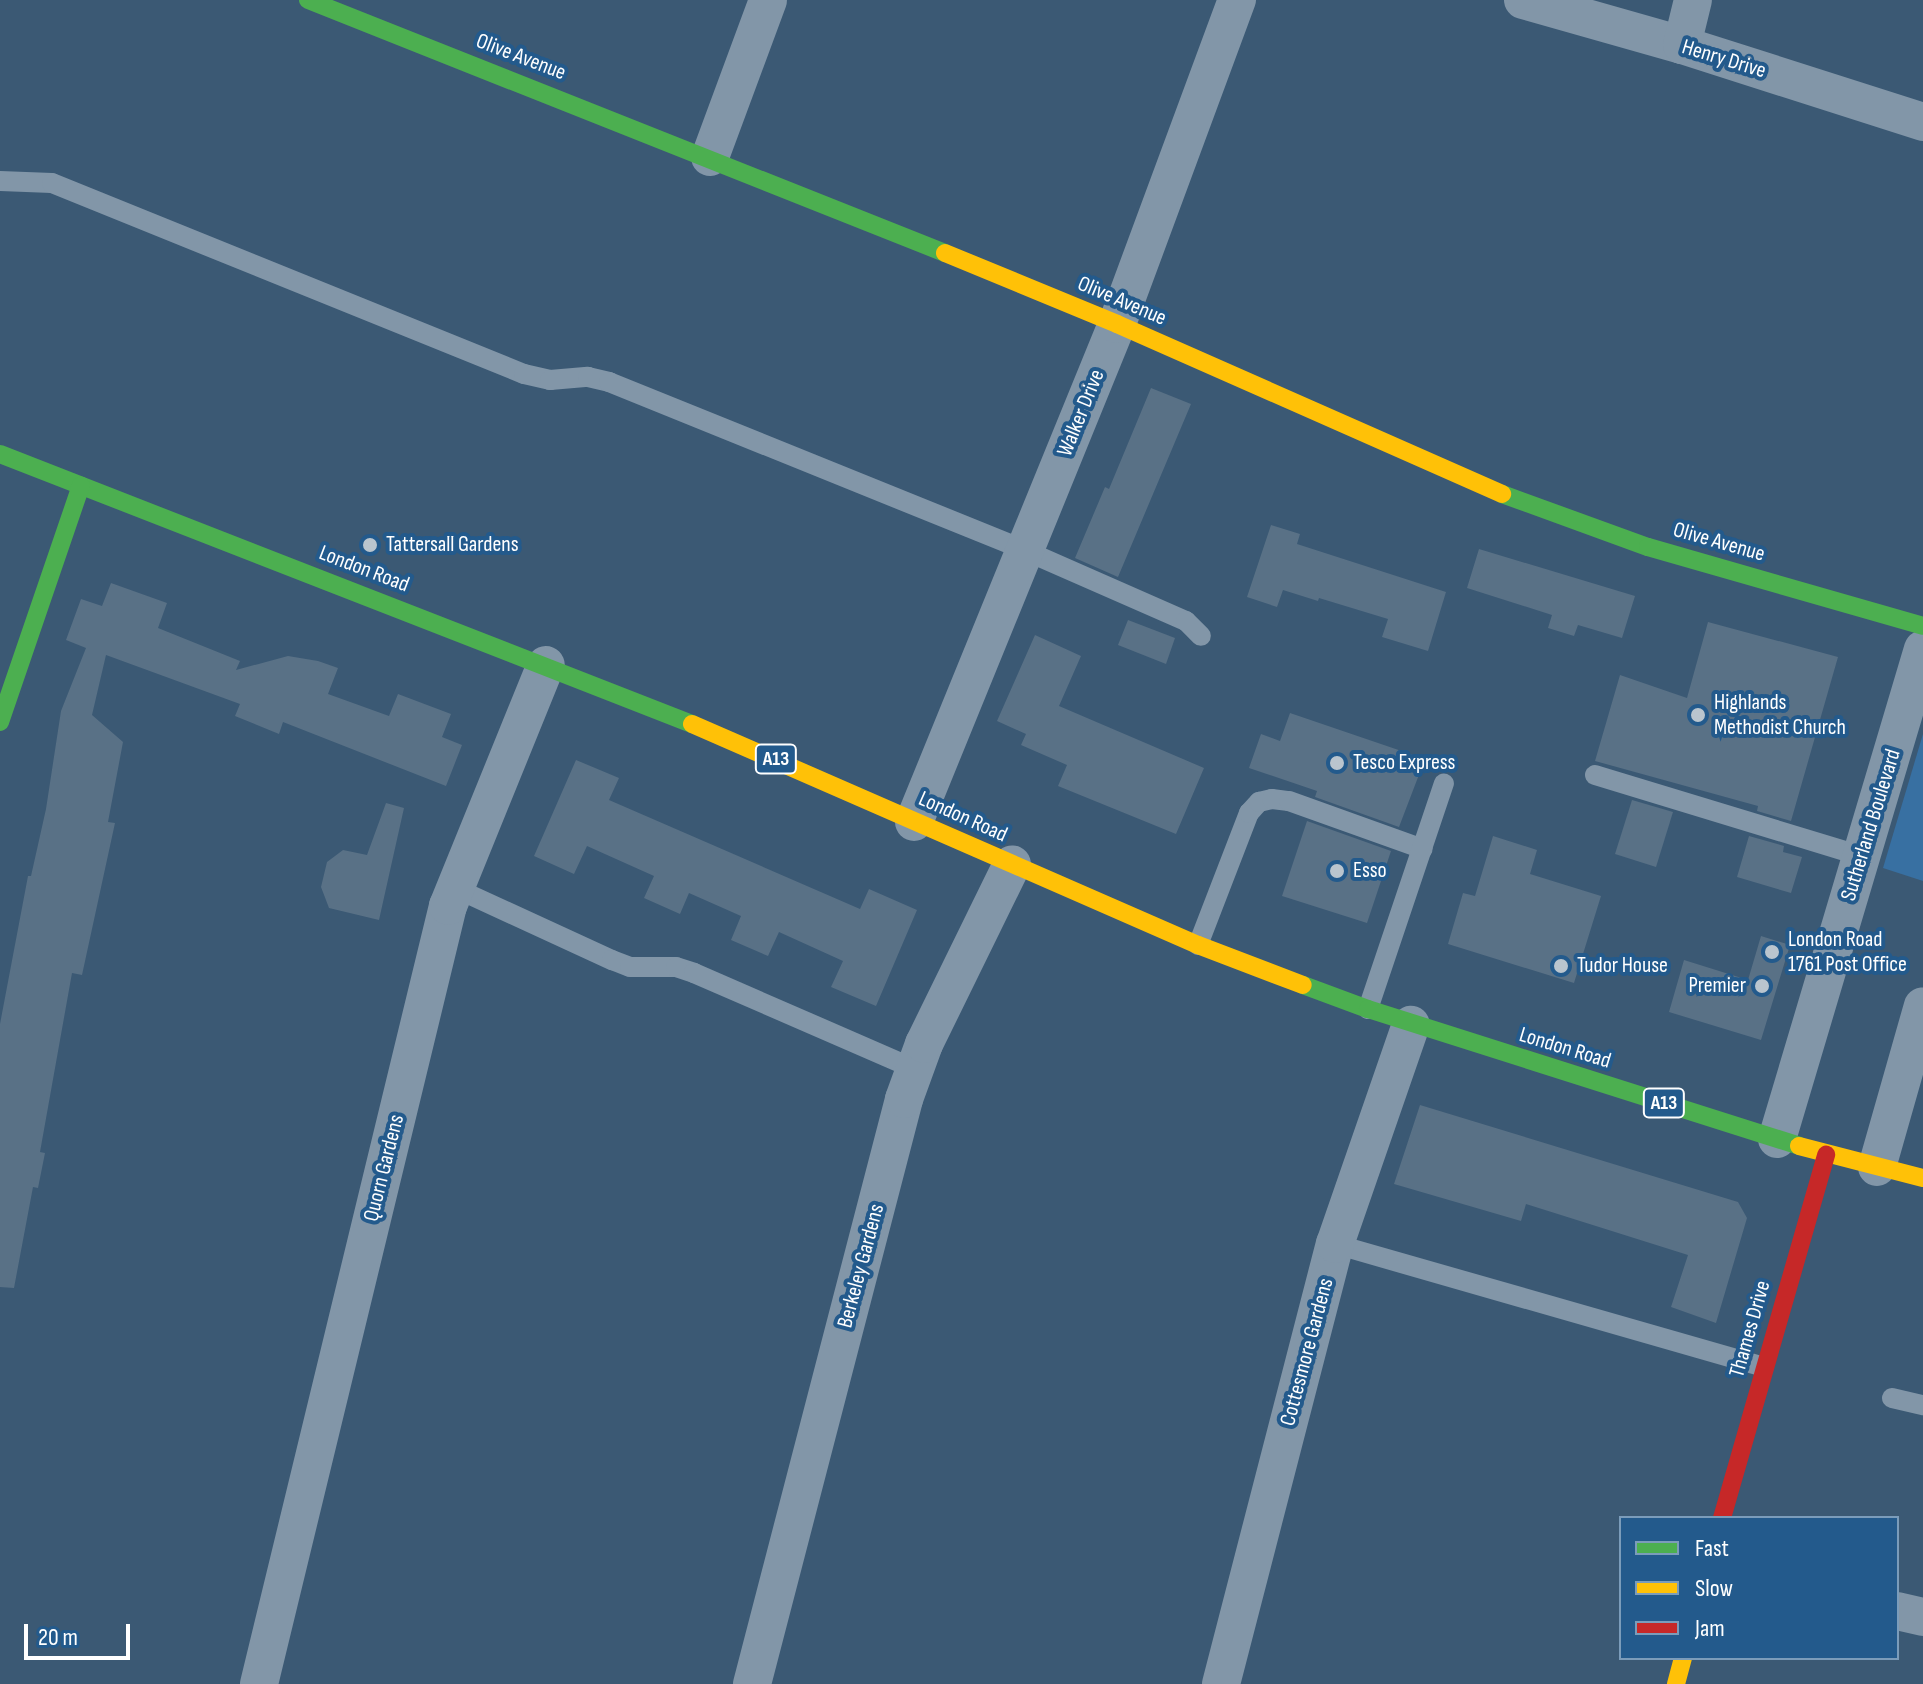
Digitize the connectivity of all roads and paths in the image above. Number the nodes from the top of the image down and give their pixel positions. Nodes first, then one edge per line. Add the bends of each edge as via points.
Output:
1 (308, 0) edge
2 (768, 0) edge
3 (1237, 0) edge
4 (1523, 0) edge
5 (1693, 0) edge
6 (1682, 45) junction
7 (1923, 122) edge
8 (710, 157) junction
9 (0, 181) edge
10 (1117, 324) junction
11 (0, 454) edge
12 (81, 485) junction
13 (1024, 550) junction
14 (1923, 626) edge
15 (1201, 636) dead end
16 (1923, 649) edge
17 (546, 665) junction
18 (0, 722) edge
19 (1595, 775) dead end
20 (1444, 783) dead end
21 (914, 822) junction
22 (1423, 849) junction
23 (1861, 856) junction
24 (1012, 864) junction
25 (453, 887) junction
26 (1198, 945) junction
27 (1923, 1006) edge
28 (1368, 1009) junction
29 (1411, 1025) junction
30 (915, 1069) junction
31 (1777, 1139) junction
32 (1826, 1155) junction
33 (1877, 1167) junction
34 (1923, 1178) edge
35 (1335, 1244) junction
36 (1764, 1367) junction
37 (1892, 1398) dead end
38 (1923, 1405) edge
39 (1723, 1516) edge
40 (1899, 1611) edge
41 (1923, 1617) edge
42 (1682, 1660) edge
43 (259, 1684) edge
44 (752, 1684) edge
45 (1221, 1684) edge
46 (1676, 1684) edge

1 - 8 street, Olive Avenue
2 - 8 street
3 - 10 street, Walker Drive
4 - 6 street, Henry Drive
5 - 6 street
6 - 7 street, Henry Drive
8 - 10 street, Olive Avenue
9 - 13 lane via 52,183 524,374 609,382
10 - 13 street, Walker Drive
10 - 14 street, Olive Avenue via 1509,498 1648,547
11 - 12 street, London Road / A13
12 - 17 street, London Road / A13
12 - 18 street
13 - 15 lane via 1186,621
13 - 21 street, Walker Drive
16 - 23 street, Sutherland Boulevard
17 - 21 street, London Road / A13
17 - 25 street, Quorn Gardens
19 - 23 lane
20 - 22 lane
21 - 24 street, London Road / A13
22 - 26 lane via 1289,801 1259,802 1249,813
22 - 28 lane
23 - 31 street, Sutherland Boulevard
24 - 26 street, London Road / A13
24 - 30 street, Berkeley Gardens
25 - 30 lane via 612,960 630,967 676,967 694,973
25 - 43 street, Quorn Gardens
26 - 28 street, London Road / A13
27 - 33 street
28 - 29 street, London Road / A13
29 - 31 street, London Road / A13
29 - 35 street, Cottesmore Gardens
30 - 44 street, Berkeley Gardens
31 - 32 street, London Road / A13
32 - 33 street, London Road / A13
32 - 36 street, Thames Drive
33 - 34 street, London Road / A13
35 - 36 lane
35 - 45 street, Cottesmore Gardens
36 - 39 street, Thames Drive
37 - 38 lane
40 - 41 street
42 - 46 street

